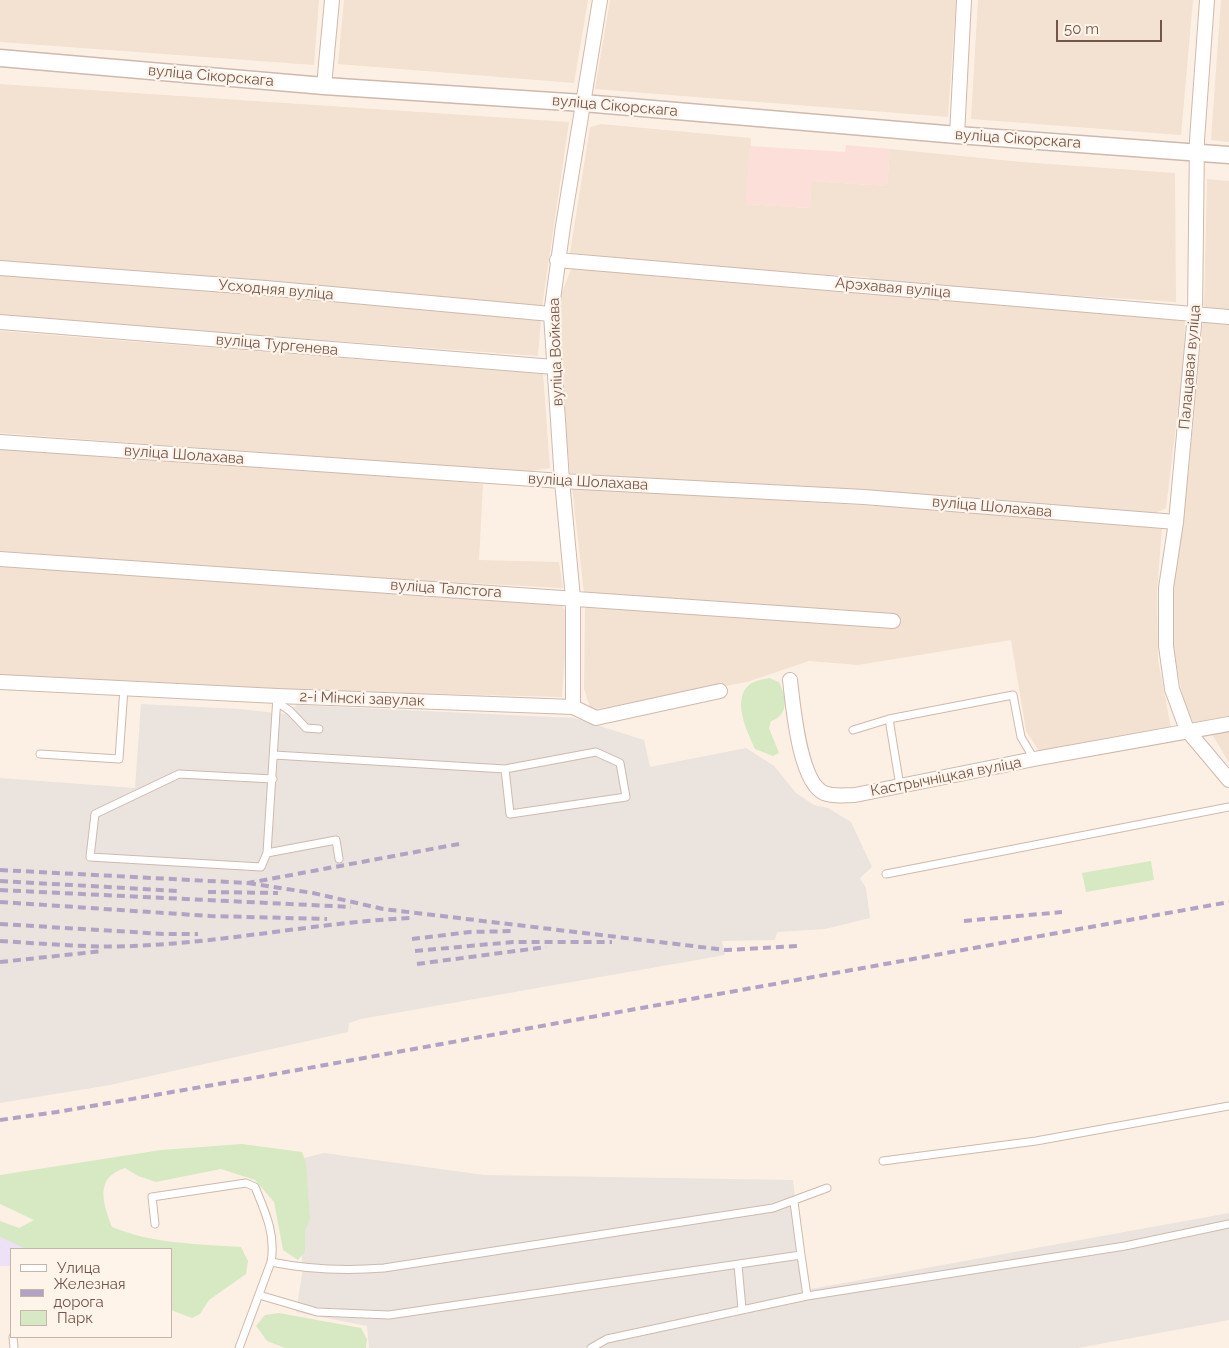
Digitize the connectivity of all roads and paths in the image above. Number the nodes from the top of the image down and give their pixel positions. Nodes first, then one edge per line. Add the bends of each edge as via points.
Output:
1 (332, 0) edge
2 (600, 0) edge
3 (964, 0) edge
4 (1207, 0) edge
5 (0, 58) edge
6 (324, 86) junction
7 (583, 103) junction
8 (956, 135) junction
9 (1197, 146) junction
10 (1229, 155) edge
11 (557, 260) junction
12 (0, 268) edge
13 (551, 314) junction
14 (1195, 314) junction
15 (1229, 317) edge
16 (0, 322) edge
17 (554, 367) junction
18 (0, 442) edge
19 (562, 481) junction
20 (1176, 522) junction
21 (0, 562) edge
22 (573, 598) junction
23 (893, 621) dead end
24 (790, 680) dead end
25 (0, 682) edge
26 (124, 688) junction
27 (720, 691) dead end
28 (277, 699) junction
29 (573, 707) junction
30 (889, 719) junction
31 (1229, 724) edge
32 (319, 729) dead end
33 (853, 730) dead end
34 (1187, 730) junction
35 (40, 754) dead end
36 (274, 755) junction
37 (1034, 759) junction
38 (505, 769) junction
39 (273, 779) junction
40 (1229, 780) edge
41 (900, 786) junction
42 (1229, 807) edge
43 (267, 853) junction
44 (339, 859) dead end
45 (886, 874) dead end
46 (1229, 1106) edge
47 (883, 1161) dead end
48 (827, 1188) dead end
49 (794, 1202) junction
50 (156, 1224) dead end
51 (1229, 1224) edge
52 (802, 1255) junction
53 (271, 1262) junction
54 (738, 1265) junction
55 (259, 1295) junction
56 (807, 1296) junction
57 (742, 1309) junction
58 (239, 1348) edge
59 (591, 1348) edge

1 - 6 street
2 - 7 street, вуліца Войкава
3 - 8 street
4 - 9 street, Палацавая вуліца
5 - 6 street, вуліца Сікорскага
6 - 7 street, вуліца Сікорскага
7 - 8 street, вуліца Сікорскага
7 - 11 street, вуліца Войкава
8 - 9 street, вуліца Сікорскага
9 - 10 street, вуліца Сікорскага
9 - 14 street, Палацавая вуліца
11 - 13 street, вуліца Войкава
11 - 14 street, Арэхавая вуліца
12 - 13 street, Усходняя вуліца
13 - 17 street, вуліца Войкава
14 - 15 street, Арэхавая вуліца
14 - 20 street, Палацавая вуліца
16 - 17 street, вуліца Тургенева
17 - 19 street, вуліца Войкава
18 - 19 street, вуліца Шолахава
19 - 20 street, вуліца Шолахава via 864,497
19 - 22 street, вуліца Войкава
20 - 34 street, Палацавая вуліца via 1166,588 1166,646 1172,689
21 - 22 street, вуліца Талстога
22 - 23 street, вуліца Талстога
22 - 29 street, вуліца Войкава
24 - 41 street, Кастрычніцкая вуліца via 802,756 814,784 822,792 834,796 855,795
25 - 26 street, 2-і Мінскі завулак
26 - 28 street, 2-і Мінскі завулак
26 - 35 lane via 119,759
27 - 29 street, 2-і Мінскі завулак via 596,718
28 - 29 street, 2-і Мінскі завулак
28 - 32 lane via 306,728
28 - 36 lane
30 - 33 lane
30 - 37 lane via 1013,695 1021,737
30 - 41 lane
31 - 34 street, Кастрычніцкая вуліца
34 - 37 street, Кастрычніцкая вуліца
34 - 40 street
36 - 38 lane
36 - 39 lane
37 - 41 street, Кастрычніцкая вуліца
38 - 38 lane via 596,752 620,763 626,797 510,814
39 - 43 lane
39 - 43 lane via 179,774 95,814 90,857 261,867
42 - 45 lane
43 - 44 lane via 336,840
46 - 47 lane via 1036,1141
48 - 49 lane
49 - 52 lane
49 - 53 lane via 700,1221 384,1268 342,1272
50 - 53 lane via 152,1197 246,1183 255,1187 271,1228 274,1247
51 - 56 lane via 1125,1246
52 - 54 lane
52 - 56 lane
53 - 55 lane
54 - 55 lane via 389,1315 317,1312
54 - 57 lane
55 - 58 lane
56 - 57 lane
57 - 59 lane via 607,1339

